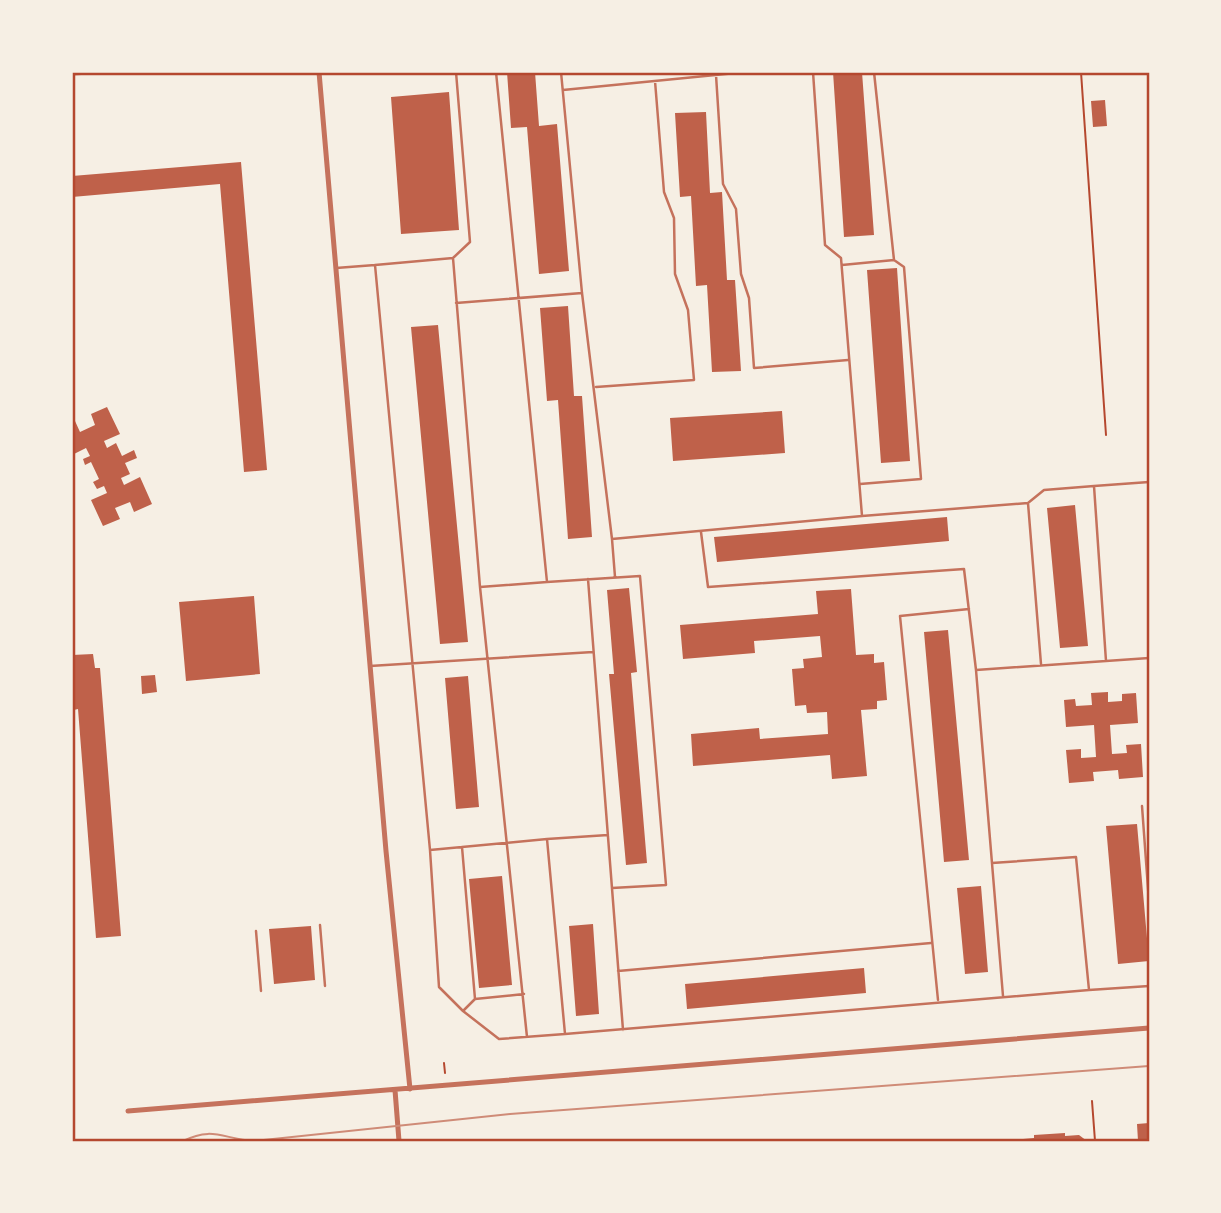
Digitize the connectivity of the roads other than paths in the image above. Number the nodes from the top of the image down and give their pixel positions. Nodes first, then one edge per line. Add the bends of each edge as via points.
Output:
1 (90, 72) edge
2 (319, 72) edge
3 (456, 72) edge
4 (496, 72) edge
5 (561, 72) edge
6 (746, 72) edge
7 (813, 72) edge
8 (874, 72) edge
9 (72, 73) edge
10 (716, 75) junction
11 (655, 81) junction
12 (563, 90) junction
13 (453, 258) junction
14 (894, 260) junction
15 (374, 265) junction
16 (842, 265) junction
17 (336, 268) junction
18 (582, 293) junction
19 (519, 297) junction
20 (456, 303) junction
21 (849, 360) junction
22 (595, 387) junction
23 (1149, 482) edge
24 (860, 484) junction
25 (1094, 486) junction
26 (1028, 503) junction
27 (862, 516) junction
28 (701, 532) junction
29 (611, 539) junction
30 (615, 578) junction
31 (588, 579) junction
32 (547, 582) junction
33 (480, 587) junction
34 (969, 610) junction
35 (593, 652) junction
36 (487, 657) junction
37 (1149, 658) edge
38 (1106, 661) junction
39 (412, 663) junction
40 (1042, 665) junction
41 (370, 667) junction
42 (975, 670) junction
43 (1142, 806) dead end
44 (608, 835) junction
45 (547, 839) junction
46 (1147, 839) edge
47 (507, 842) junction
48 (462, 847) junction
49 (430, 850) junction
50 (992, 863) junction
51 (612, 888) junction
52 (1149, 902) edge
53 (320, 925) dead end
54 (256, 931) dead end
55 (931, 943) junction
56 (618, 971) junction
57 (325, 986) dead end
58 (1149, 986) edge
59 (1089, 989) junction
60 (261, 991) dead end
61 (524, 994) junction
62 (1003, 996) junction
63 (475, 999) junction
64 (938, 1001) junction
65 (463, 1011) junction
66 (1149, 1028) edge
67 (623, 1030) junction
68 (565, 1034) junction
69 (527, 1037) junction
70 (410, 1089) junction
71 (395, 1090) junction
72 (128, 1111) dead end
73 (399, 1141) edge

1 - 9 street
2 - 17 street
3 - 13 lane via 470,242
4 - 19 lane
5 - 12 lane
6 - 10 lane
7 - 16 lane via 825,244 841,258
8 - 14 lane
10 - 11 lane
10 - 21 lane via 723,184 736,209 754,368
11 - 12 lane
11 - 22 lane via 664,192 674,218 675,274 688,310 694,380
12 - 18 lane
13 - 15 lane
13 - 20 lane
14 - 16 lane
14 - 24 lane via 904,267 921,480
15 - 17 lane
15 - 39 lane
16 - 21 lane
17 - 41 street
18 - 19 lane
18 - 22 lane
19 - 20 lane
19 - 32 lane
20 - 33 lane
21 - 24 lane
22 - 29 lane
23 - 25 lane
24 - 27 lane
25 - 26 lane via 1045,490
25 - 38 lane
26 - 27 lane
26 - 40 lane
27 - 28 lane
28 - 29 lane
28 - 34 lane via 708,587 964,569
29 - 30 lane
30 - 31 lane
30 - 51 lane via 640,576 666,885
31 - 32 lane
31 - 35 lane
32 - 33 lane
33 - 36 lane
34 - 42 lane
34 - 55 lane via 900,616
35 - 36 lane
35 - 44 lane
36 - 39 lane
36 - 47 lane
37 - 38 lane
38 - 40 lane
39 - 41 lane
39 - 49 lane
40 - 42 lane
41 - 70 street
42 - 50 lane
43 - 46 lane
44 - 45 lane
44 - 51 lane
45 - 47 lane
45 - 68 lane
46 - 52 lane
47 - 48 lane
47 - 61 lane
48 - 49 lane
48 - 63 lane
49 - 65 lane via 439,987
50 - 59 lane via 1076,857
50 - 62 lane
51 - 56 lane
53 - 57 lane
54 - 60 lane
55 - 56 lane
55 - 64 lane
56 - 67 lane
58 - 59 lane
59 - 62 lane
61 - 63 lane
61 - 69 lane
62 - 64 lane
63 - 65 lane
64 - 67 lane
65 - 69 lane via 499,1040
66 - 70 street
67 - 68 lane
68 - 69 lane
70 - 71 street
71 - 72 street
71 - 73 street

